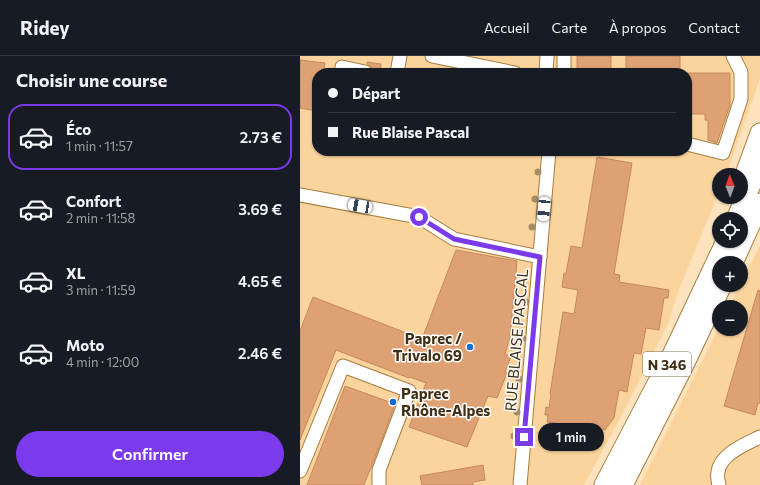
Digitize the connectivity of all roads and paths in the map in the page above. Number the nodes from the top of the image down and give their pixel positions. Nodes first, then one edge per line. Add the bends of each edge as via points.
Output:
1 (400, 56) edge
2 (432, 56) edge
3 (547, 56) edge
4 (733, 56) edge
5 (564, 58) dead end
6 (398, 68) edge
7 (491, 68) edge
8 (546, 68) edge
9 (564, 68) edge
10 (760, 133) edge
11 (692, 145) edge
12 (549, 156) edge
13 (760, 164) edge
14 (747, 168) edge
15 (300, 195) edge
16 (760, 203) edge
17 (739, 212) edge
18 (714, 248) edge
19 (735, 256) edge
20 (540, 257) junction
21 (712, 267) edge
22 (712, 288) edge
23 (712, 292) edge
24 (760, 437) edge
25 (300, 471) edge
26 (379, 485) edge
27 (520, 485) edge
28 (604, 485) edge
29 (622, 485) edge
30 (719, 485) edge

1 - 6 street
2 - 7 street
3 - 8 street
4 - 11 street via 741,72 741,99 723,153
5 - 9 street
10 - 14 highway
12 - 20 street, RUE BLAISE PASCAL
13 - 17 highway
15 - 20 street via 419,217 454,239
16 - 19 highway
18 - 21 highway via 709,259
20 - 27 street, RUE BLAISE PASCAL
22 - 28 highway, N 346 via 672,355
23 - 29 highway, N 346 via 683,367
24 - 30 street via 730,453 722,462 718,472
25 - 26 street via 343,366 409,392 379,470

